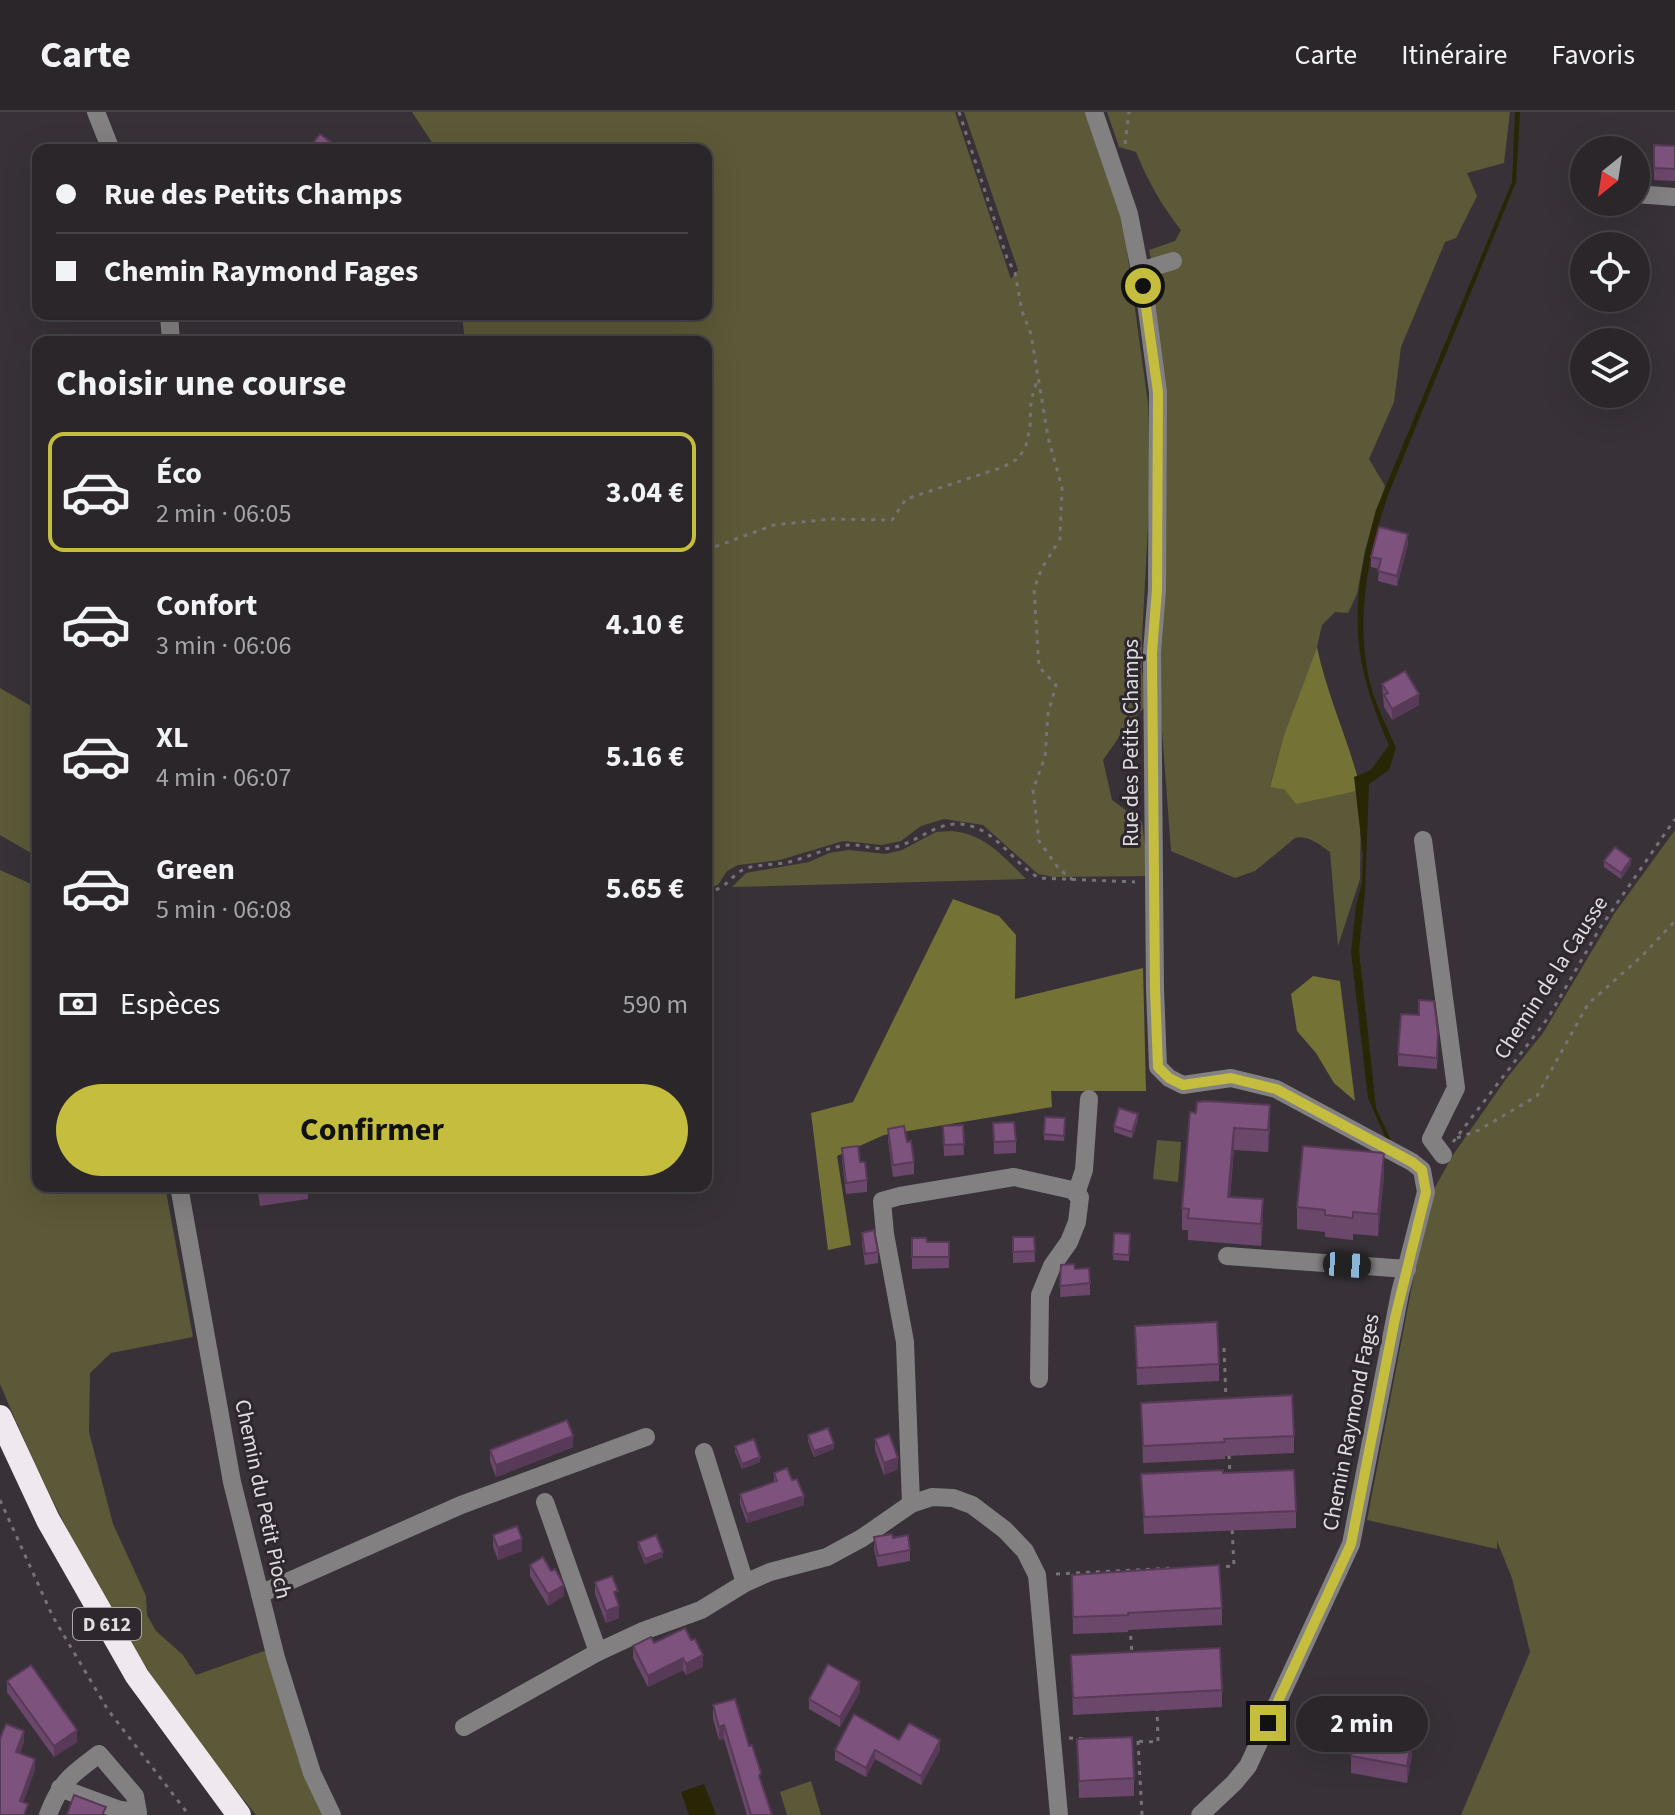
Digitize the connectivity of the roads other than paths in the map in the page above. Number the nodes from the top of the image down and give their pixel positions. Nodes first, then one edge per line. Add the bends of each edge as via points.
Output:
1 (96, 112) edge
2 (1094, 112) edge
3 (109, 144) edge
4 (1650, 195) edge
5 (1675, 197) edge
6 (1173, 261) dead end
7 (1140, 271) junction
8 (1423, 840) dead end
9 (1089, 1099) dead end
10 (1443, 1155) road end
11 (180, 1192) edge
12 (1426, 1192) joint
13 (1076, 1194) junction
14 (1227, 1256) dead end
15 (1407, 1269) junction
16 (1039, 1379) dead end
17 (0, 1417) edge
18 (646, 1437) dead end
19 (704, 1452) dead end
20 (545, 1502) dead end
21 (911, 1504) junction
22 (745, 1583) junction
23 (260, 1594) junction
24 (598, 1652) junction
25 (464, 1727) dead end
26 (60, 1788) dead end
27 (48, 1815) edge
28 (239, 1815) edge
29 (332, 1815) edge
30 (1059, 1815) edge
31 (1200, 1815) edge

1 - 3 street
2 - 7 street, Rue des Petits Champs via 1129,214
4 - 5 street
6 - 7 street
7 - 12 street, Rue des Petits Champs via 1158,392 1158,574 1152,652 1158,1067 1183,1085 1231,1078 1276,1089 1412,1162 1422,1170
8 - 10 street via 1456,1088 1431,1139
9 - 13 street via 1084,1170
11 - 23 street, Chemin du Petit Pioch via 232,1482
12 - 15 street, Chemin Raymond Fages
13 - 16 street via 1077,1222 1040,1295
13 - 21 street via 1014,1177 882,1201 905,1342
14 - 15 street
15 - 31 street, Chemin Raymond Fages via 1351,1544 1248,1766
17 - 28 highway, D 612 via 48,1520 137,1676
18 - 23 street via 461,1505
19 - 22 street
20 - 24 street
21 - 22 street via 827,1557
21 - 30 street via 932,1497 972,1505 1025,1551 1037,1575
22 - 24 street via 701,1610
23 - 29 street, Chemin du Petit Pioch via 312,1773
24 - 25 street
26 - 27 street

